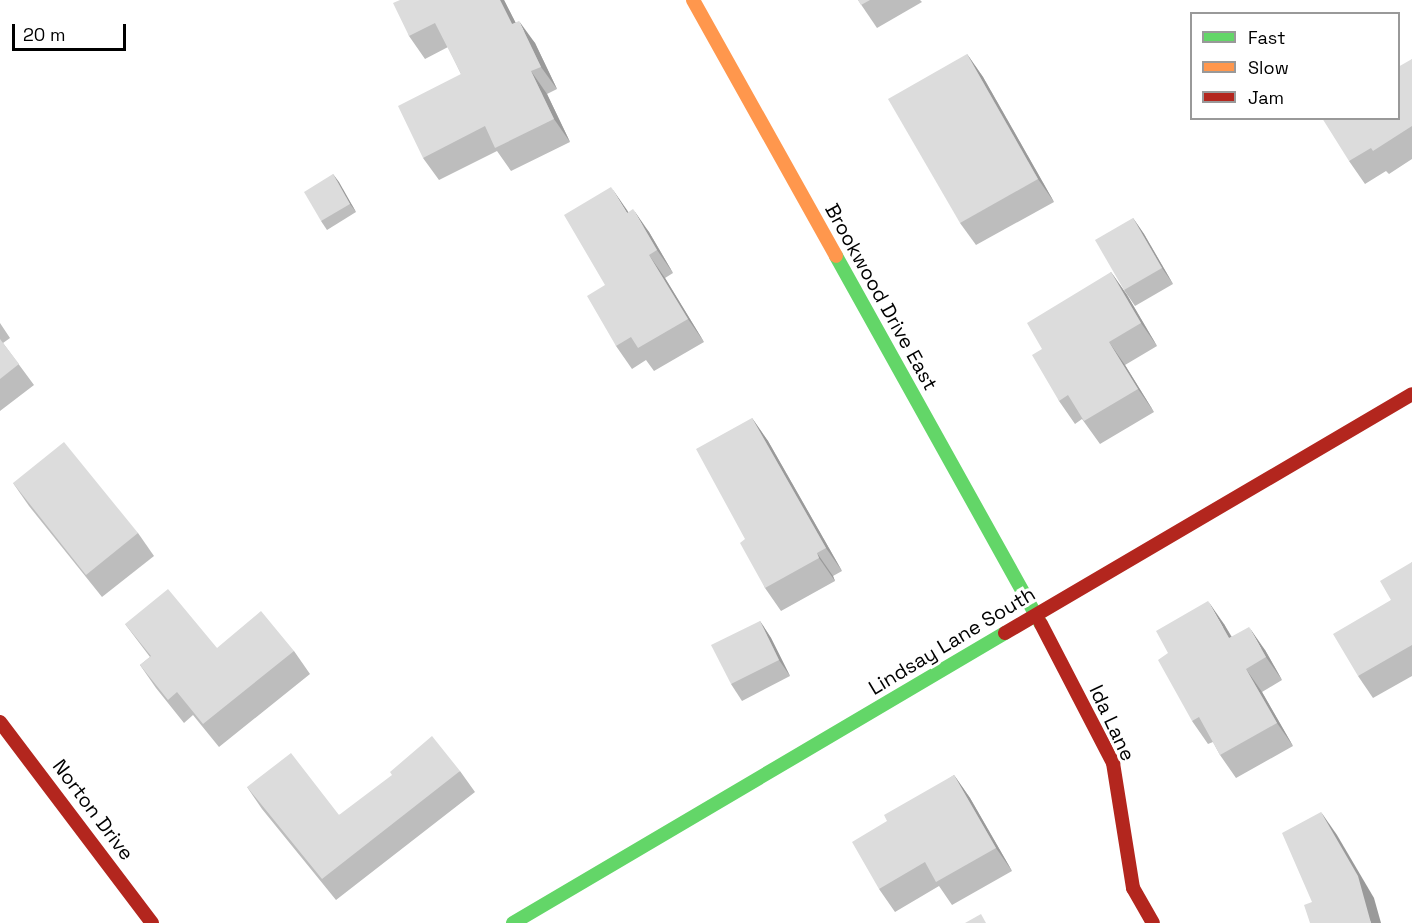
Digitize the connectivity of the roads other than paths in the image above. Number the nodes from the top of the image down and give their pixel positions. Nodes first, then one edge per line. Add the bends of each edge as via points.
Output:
1 (693, 0) edge
2 (1412, 394) edge
3 (1036, 614) junction
4 (0, 722) edge
5 (152, 923) edge
6 (513, 923) edge
7 (1153, 923) edge

1 - 3 street, Brookwood Drive East
2 - 3 street, Lindsay Lane South
3 - 6 street, Lindsay Lane South
3 - 7 street, Ida Lane via 1113,764 1133,888
4 - 5 street, Norton Drive

